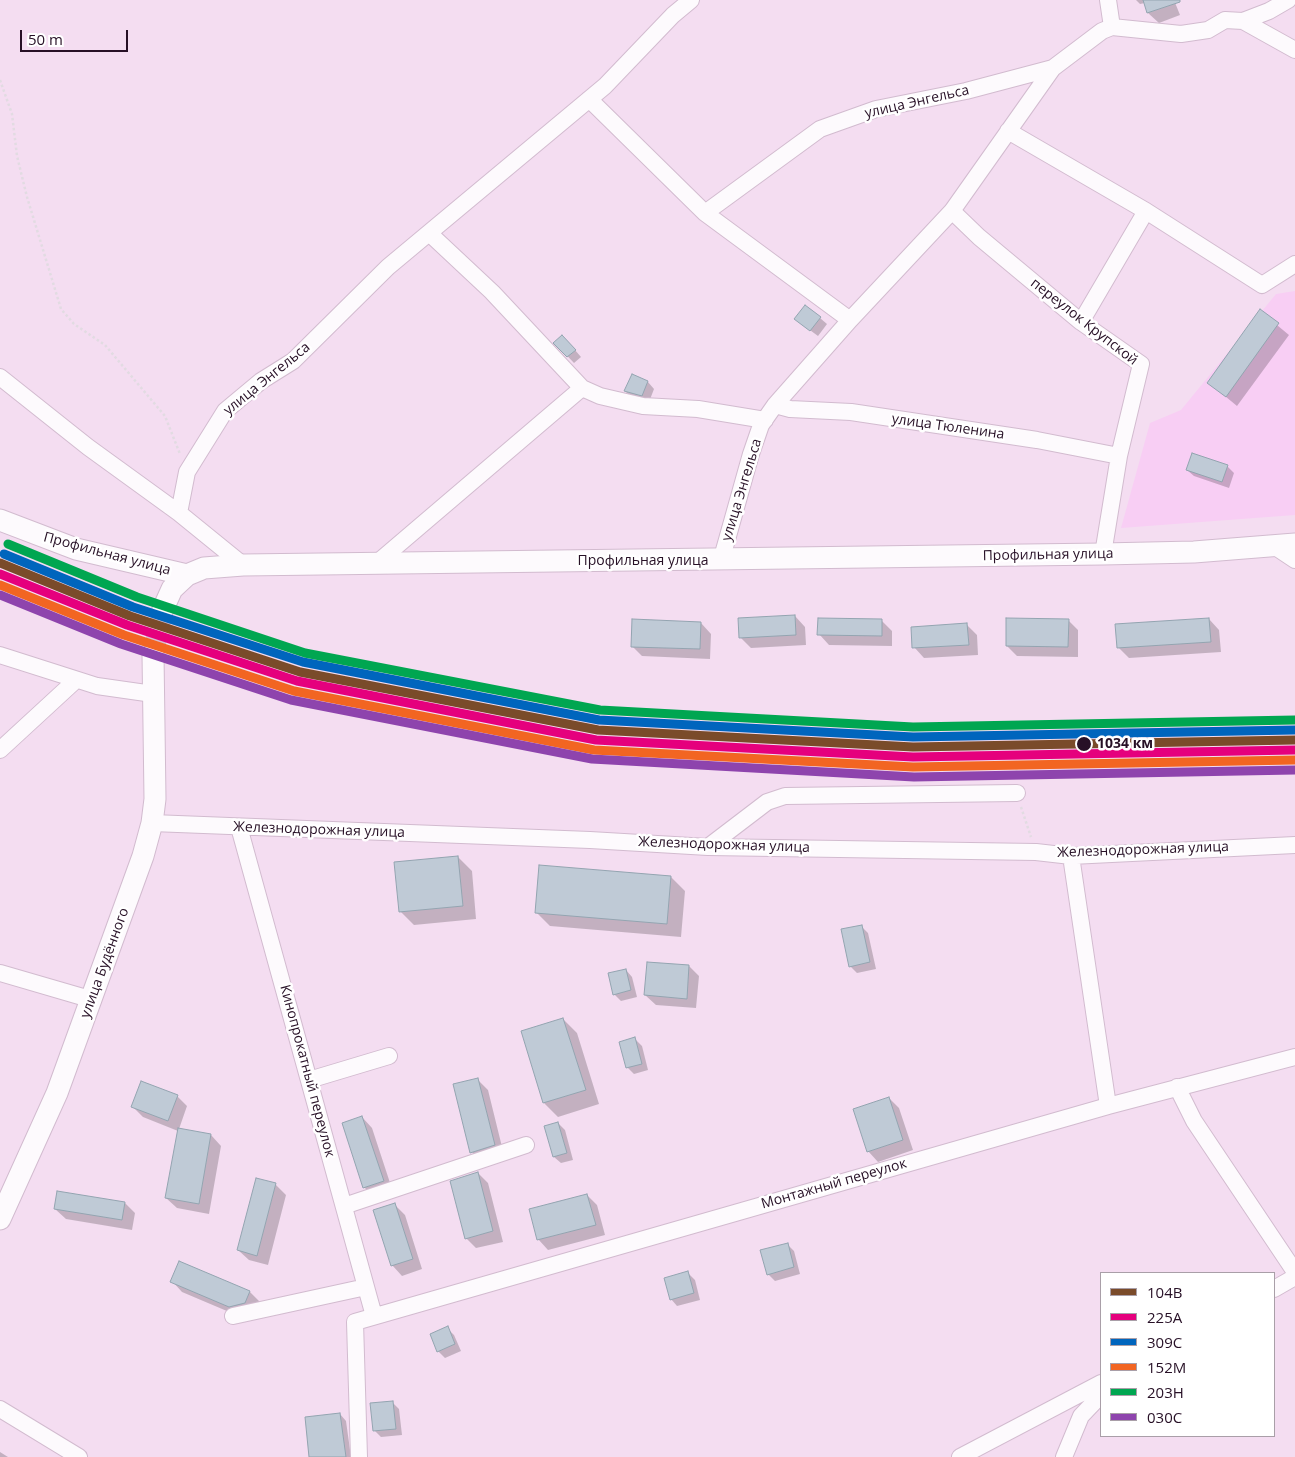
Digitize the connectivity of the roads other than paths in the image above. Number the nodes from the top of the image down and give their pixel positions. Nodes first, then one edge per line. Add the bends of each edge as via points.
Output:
1 (691, 0) edge
2 (1108, 0) edge
3 (1288, 0) edge
4 (1243, 21) junction
5 (1112, 27) junction
6 (1295, 50) edge
7 (1053, 68) junction
8 (590, 99) junction
9 (1008, 131) junction
10 (952, 211) junction
11 (1146, 211) junction
12 (705, 213) junction
13 (429, 233) junction
14 (1295, 264) edge
15 (850, 320) junction
16 (1081, 322) junction
17 (0, 377) edge
18 (582, 388) junction
19 (775, 406) junction
20 (765, 420) junction
21 (1119, 456) junction
22 (179, 513) junction
23 (0, 520) edge
24 (1295, 544) edge
25 (1274, 546) junction
26 (1103, 554) junction
27 (1295, 560) edge
28 (721, 561) junction
29 (378, 562) junction
30 (243, 565) junction
31 (188, 576) junction
32 (164, 609) tunnel mouth
33 (153, 654) tunnel mouth
34 (0, 655) edge
35 (76, 680) junction
36 (153, 694) junction
37 (0, 750) edge
38 (1017, 793) road end
39 (152, 823) junction
40 (240, 827) junction
41 (1295, 845) edge
42 (708, 847) junction
43 (1071, 856) junction
44 (0, 973) edge
45 (93, 1000) junction
46 (389, 1056) dead end
47 (1295, 1057) edge
48 (309, 1080) junction
49 (1177, 1087) junction
50 (1108, 1106) junction
51 (526, 1145) dead end
52 (344, 1206) junction
53 (0, 1219) edge
54 (1295, 1272) edge
55 (1295, 1277) edge
56 (366, 1287) junction
57 (1275, 1288) edge
58 (233, 1316) dead end
59 (374, 1316) junction
60 (1100, 1384) edge
61 (1100, 1396) edge
62 (0, 1409) edge
63 (79, 1457) edge
64 (359, 1457) edge
65 (960, 1457) edge
66 (1064, 1457) edge

1 - 8 street, улица Энгельса
2 - 5 street
3 - 4 street
4 - 5 street via 1225,20 1208,30 1181,34
4 - 6 street
5 - 7 street, улица Энгельса
7 - 9 street
7 - 12 street, улица Энгельса via 966,91 876,109 820,129
8 - 12 street
8 - 13 street, улица Энгельса
9 - 10 street
9 - 11 street
10 - 15 street
10 - 16 street, переулок Крупской
11 - 14 street via 1262,285
11 - 16 street
12 - 15 street
13 - 18 street, улица Энгельса via 492,292
13 - 22 street, улица Энгельса via 388,267 293,361 225,410 187,472
15 - 19 street, улица Энгельса
16 - 21 street, переулок Крупской via 1141,364
17 - 22 street
18 - 20 street, улица Энгельса via 600,396 643,406 698,409
18 - 29 street
19 - 20 street, улица Энгельса
19 - 21 street, улица Тюленина via 851,412 1037,440
20 - 28 street, улица Энгельса via 751,454
21 - 26 street, переулок Крупской
22 - 30 street
23 - 31 main road, Профильная улица via 76,549
24 - 25 main road, Профильная улица
25 - 26 main road, Профильная улица
25 - 27 street
26 - 28 main road, Профильная улица
28 - 29 main road, Профильная улица
29 - 30 main road, Профильная улица
30 - 31 main road, Профильная улица via 204,568
31 - 32 main road via 172,589
33 - 36 main road, улица Будённого
34 - 35 street
35 - 36 street
35 - 37 street
36 - 39 main road, улица Будённого via 156,778
38 - 42 street via 785,796 767,802
39 - 40 street, Железнодорожная улица
39 - 45 main road, улица Будённого
40 - 42 street, Железнодорожная улица
40 - 48 street, Кинопрокатный переулок
41 - 43 street, Железнодорожная улица
42 - 43 street, Железнодорожная улица via 1036,852
43 - 50 street
44 - 45 street
45 - 53 main road, улица Будённого via 57,1093
46 - 48 street
47 - 49 street, Монтажный переулок
48 - 52 street, Кинопрокатный переулок
49 - 50 street, Монтажный переулок
49 - 54 street via 1194,1121
50 - 59 street, Монтажный переулок
51 - 52 street
52 - 56 street, Кинопрокатный переулок
55 - 57 street
56 - 58 street
56 - 59 street, Кинопрокатный переулок
59 - 64 street, Монтажный переулок via 355,1322
60 - 65 street
61 - 66 street via 1081,1416
62 - 63 street

